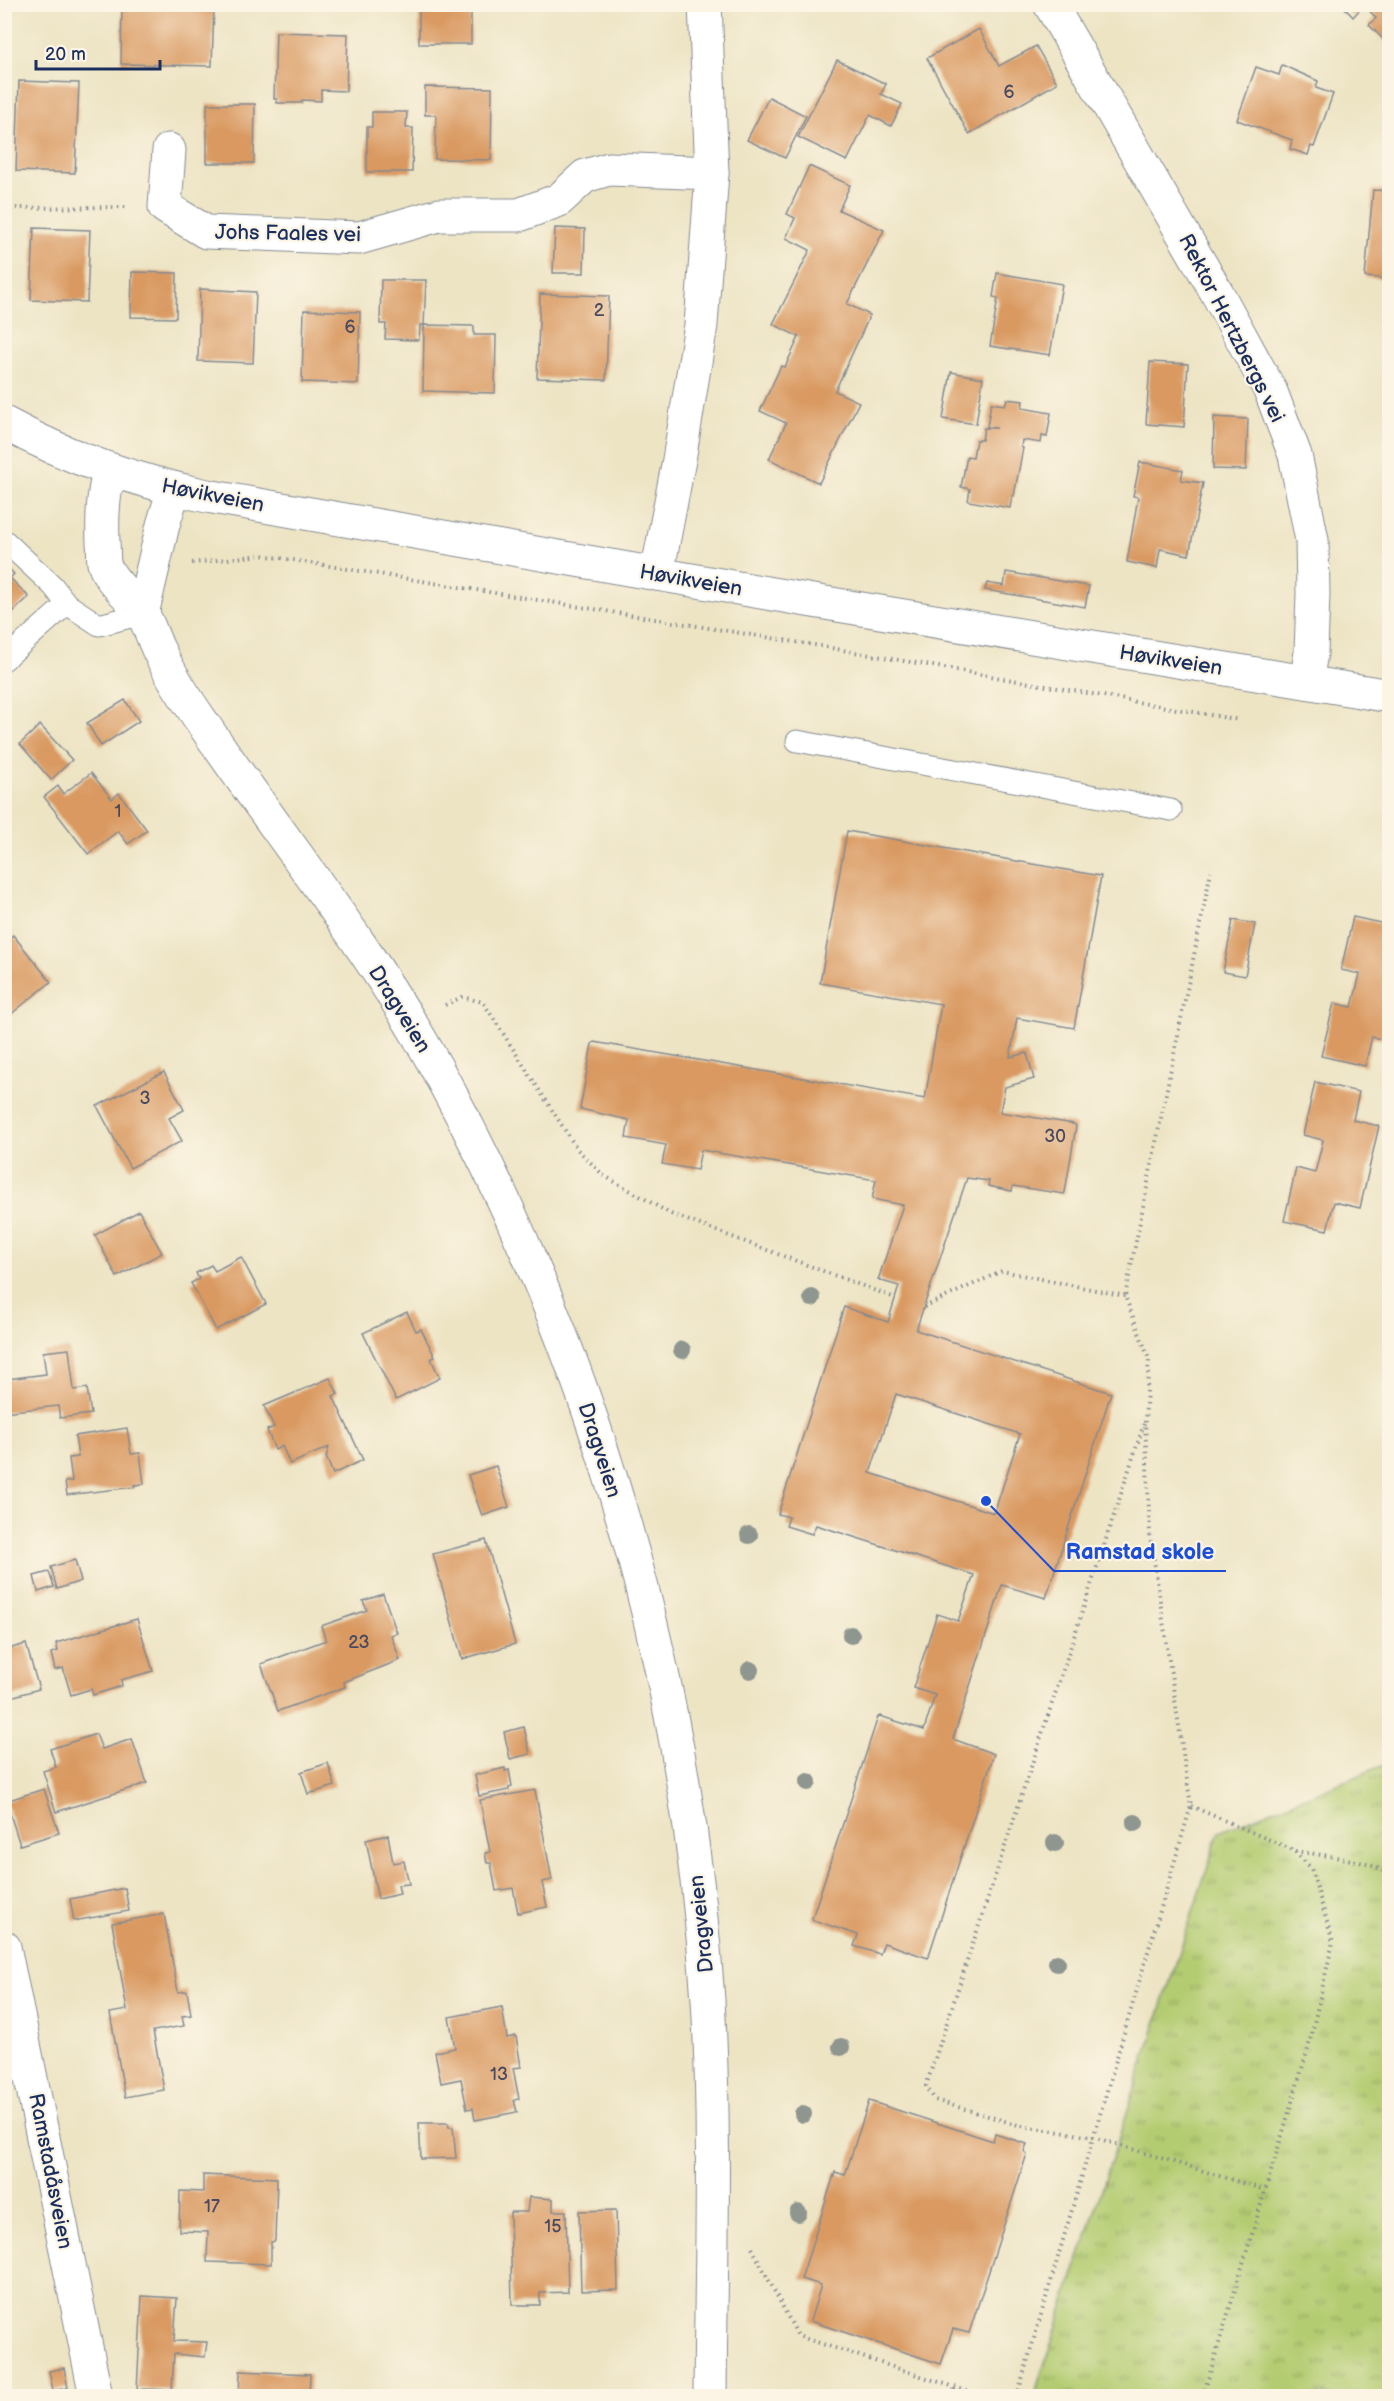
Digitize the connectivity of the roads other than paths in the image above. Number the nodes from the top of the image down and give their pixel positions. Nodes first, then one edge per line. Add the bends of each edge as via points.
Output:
1 (705, 4) edge
2 (1050, 4) edge
3 (169, 150) dead end
4 (712, 173) junction
5 (4, 423) edge
6 (109, 471) junction
7 (174, 489) junction
8 (4, 540) edge
9 (657, 574) junction
10 (67, 604) junction
11 (142, 614) junction
12 (4, 660) edge
13 (1306, 682) junction
14 (1389, 696) edge
15 (797, 741) dead end
16 (1171, 810) dead end
17 (4, 1947) edge
18 (96, 2397) edge
19 (710, 2397) edge

1 - 4 main road
2 - 13 main road, Rektor Hertzbergs vei via 1227,311 1271,392 1295,455 1312,540 1311,653
3 - 4 main road, Johs Faales vei via 165,207 206,232 359,238 439,215 519,215 559,200 585,176 609,169
4 - 9 main road via 701,325
5 - 6 main road, Høvikveien via 50,448
6 - 7 main road, Høvikveien
6 - 11 main road, Dragveien via 101,507 105,567
7 - 9 main road, Høvikveien
7 - 11 main road
8 - 10 lane via 53,585
9 - 13 main road, Høvikveien
10 - 11 lane via 99,625
10 - 12 lane
11 - 19 main road, Dragveien via 189,703 347,927 435,1065 495,1183 575,1371 633,1555 659,1658 692,1842 708,2003 711,2085
13 - 14 main road, Høvikveien
15 - 16 lane
17 - 18 main road, Ramstadåsveien

